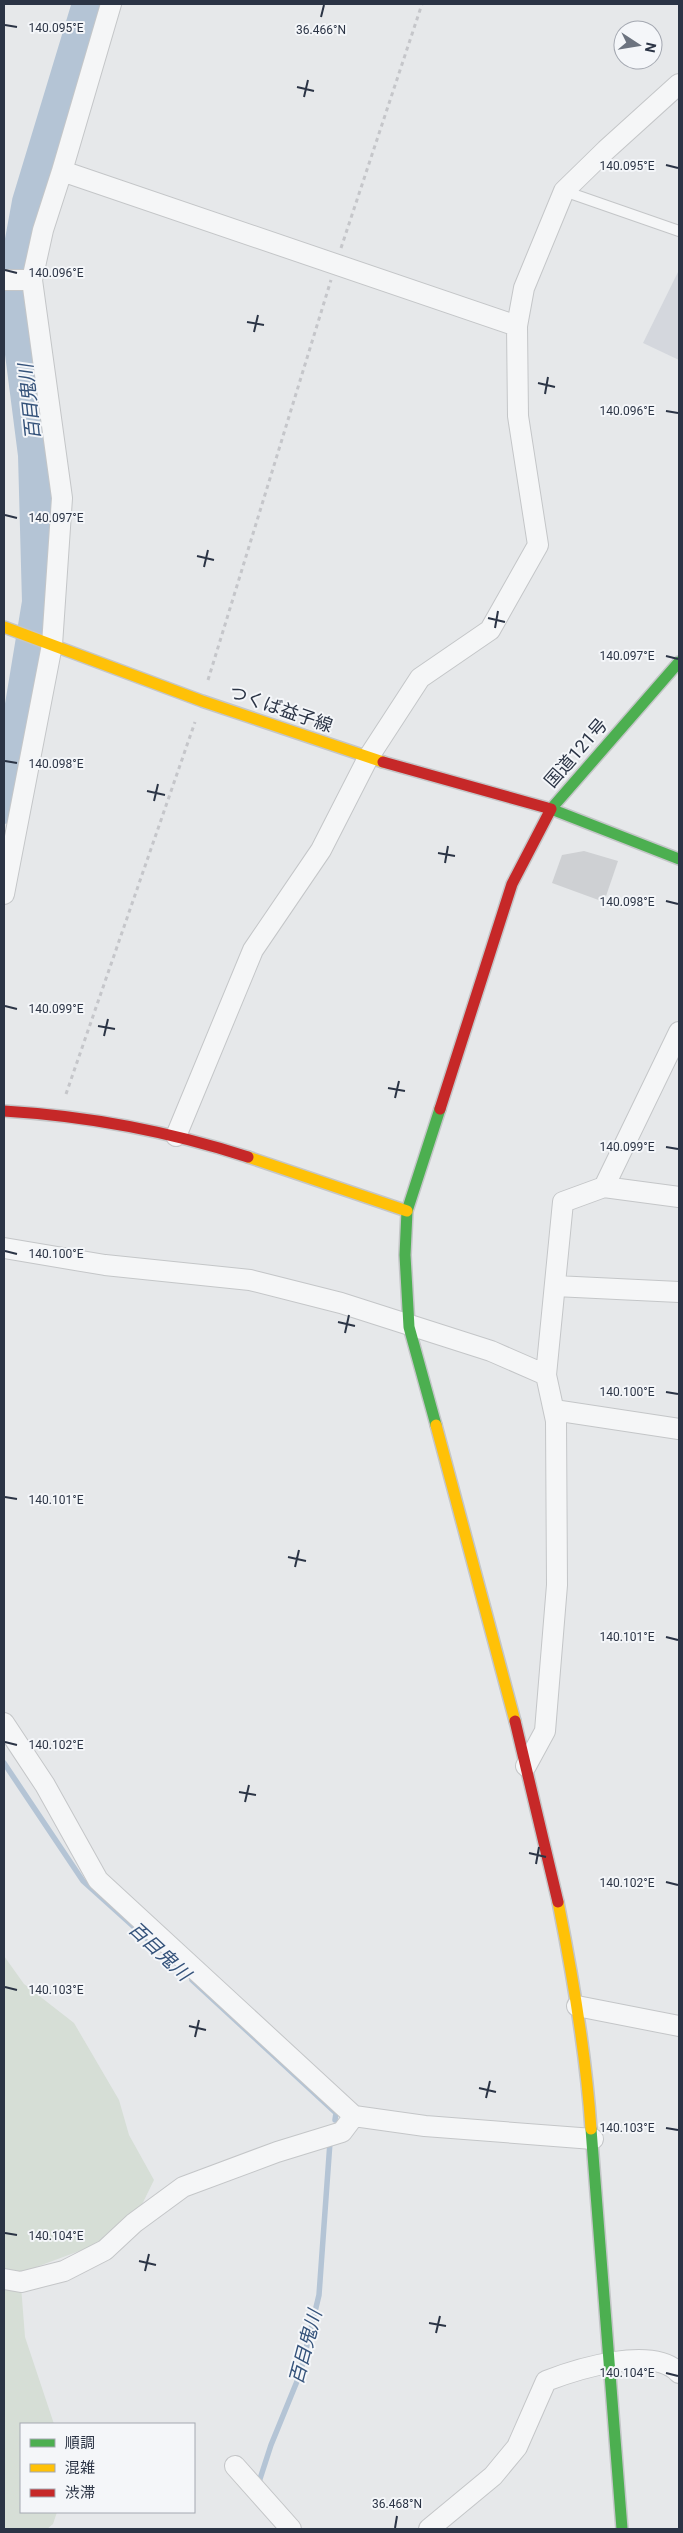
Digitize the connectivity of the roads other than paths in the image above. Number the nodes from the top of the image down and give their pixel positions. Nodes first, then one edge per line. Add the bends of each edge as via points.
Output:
1 (111, 4) edge
2 (679, 84) edge
3 (62, 170) junction
4 (564, 191) junction
5 (679, 231) edge
6 (4, 280) edge
7 (32, 280) junction
8 (517, 326) junction
9 (4, 627) edge
10 (47, 643) junction
11 (679, 662) edge
12 (368, 758) junction
13 (551, 809) junction
14 (679, 859) edge
15 (4, 894) edge
16 (679, 1032) edge
17 (4, 1111) edge
18 (176, 1136) junction
19 (604, 1187) junction
20 (679, 1197) edge
21 (407, 1211) junction
22 (4, 1248) edge
23 (554, 1286) junction
24 (679, 1292) edge
25 (409, 1327) junction
26 (546, 1375) junction
27 (554, 1410) junction
28 (679, 1429) edge
29 (4, 1724) edge
30 (526, 1766) junction
31 (577, 2006) junction
32 (679, 2026) edge
33 (354, 2116) junction
34 (593, 2139) junction
35 (4, 2279) edge
36 (610, 2363) junction
37 (677, 2368) edge
38 (235, 2466) dead end
39 (291, 2529) edge
40 (429, 2529) edge
41 (622, 2529) edge

1 - 3 street
2 - 4 street
3 - 7 street via 42,230
3 - 8 street
4 - 5 lane
4 - 8 street via 524,288
6 - 7 street
7 - 10 street via 62,498
8 - 12 street via 518,416 538,545 490,630 420,678
9 - 10 main road, つくば益子線
10 - 12 main road, つくば益子線
10 - 15 street
11 - 13 main road, 国道121号
12 - 13 main road, つくば益子線
12 - 18 street via 321,850 253,950
13 - 14 main road, 国道121号
13 - 21 main road via 512,884
16 - 19 street
17 - 18 main road via 58,1114 120,1123
18 - 21 main road
19 - 20 street
19 - 23 street via 562,1202
21 - 25 main road via 404,1290
22 - 25 street via 105,1265 250,1280 341,1303
23 - 24 street
23 - 26 street
25 - 26 street via 491,1351
25 - 30 main road via 498,1651
26 - 27 street
27 - 28 street
27 - 30 street via 556,1604 546,1731
29 - 33 street via 45,1786 98,1880
30 - 31 main road via 556,1892
31 - 32 street
31 - 34 main road
33 - 34 street via 425,2126
33 - 35 street via 342,2132 183,2187 104,2250 64,2271 21,2282
34 - 36 main road
36 - 37 street via 642,2360
36 - 40 street via 572,2371 546,2382 517,2447 493,2476
36 - 41 main road
38 - 39 street

